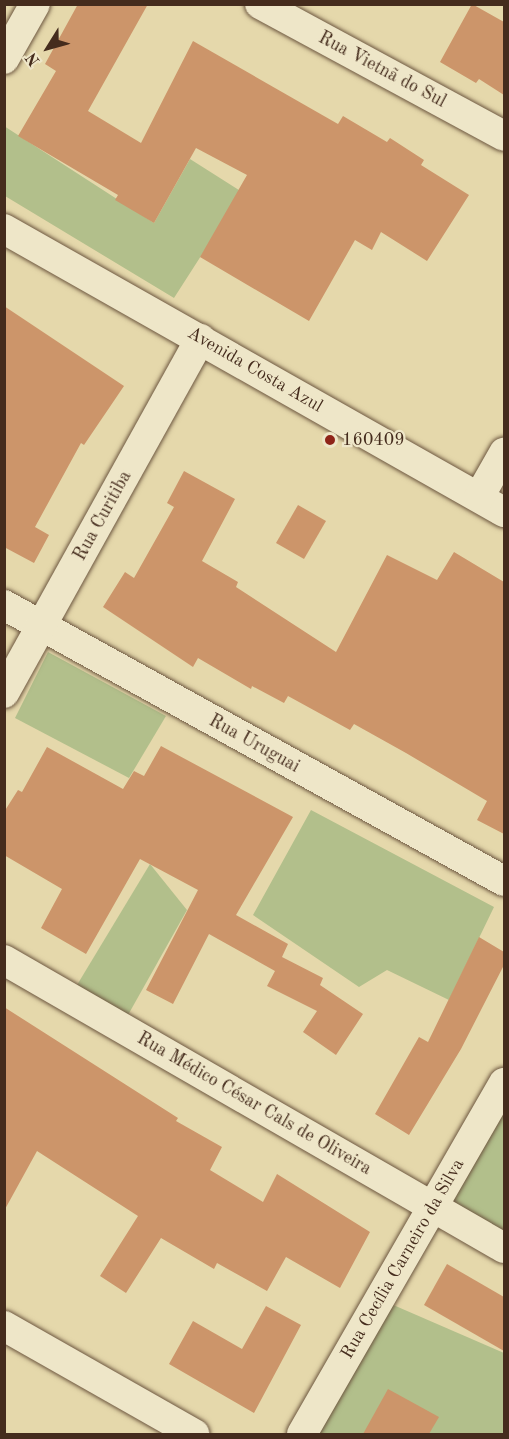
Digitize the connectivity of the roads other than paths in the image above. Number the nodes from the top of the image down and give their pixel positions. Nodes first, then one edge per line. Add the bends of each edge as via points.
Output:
1 (35, 4) edge
2 (260, 4) edge
3 (4, 59) edge
4 (504, 136) edge
5 (4, 229) edge
6 (200, 339) junction
7 (504, 453) edge
8 (479, 497) junction
9 (504, 512) edge
10 (4, 605) edge
11 (43, 627) junction
12 (4, 693) edge
13 (504, 882) edge
14 (4, 960) edge
15 (504, 1083) edge
16 (432, 1207) junction
17 (504, 1248) edge
18 (4, 1326) edge
19 (194, 1434) edge
20 (302, 1434) edge

1 - 3 street
2 - 4 street, Rua Vietnã do Sul
5 - 6 street, Avenida Costa Azul
6 - 8 street, Avenida Costa Azul
6 - 11 street, Rua Curitiba
7 - 8 street
8 - 9 street, Avenida Costa Azul
10 - 11 street, Rua Uruguai
11 - 12 street, Rua Curitiba
11 - 13 street, Rua Uruguai
14 - 16 street, Rua Médico César Cals de Oliveira
15 - 16 street, Rua Cecília Carneiro da Silva
16 - 17 street, Rua Médico César Cals de Oliveira
16 - 20 street, Rua Cecília Carneiro da Silva
18 - 19 street

